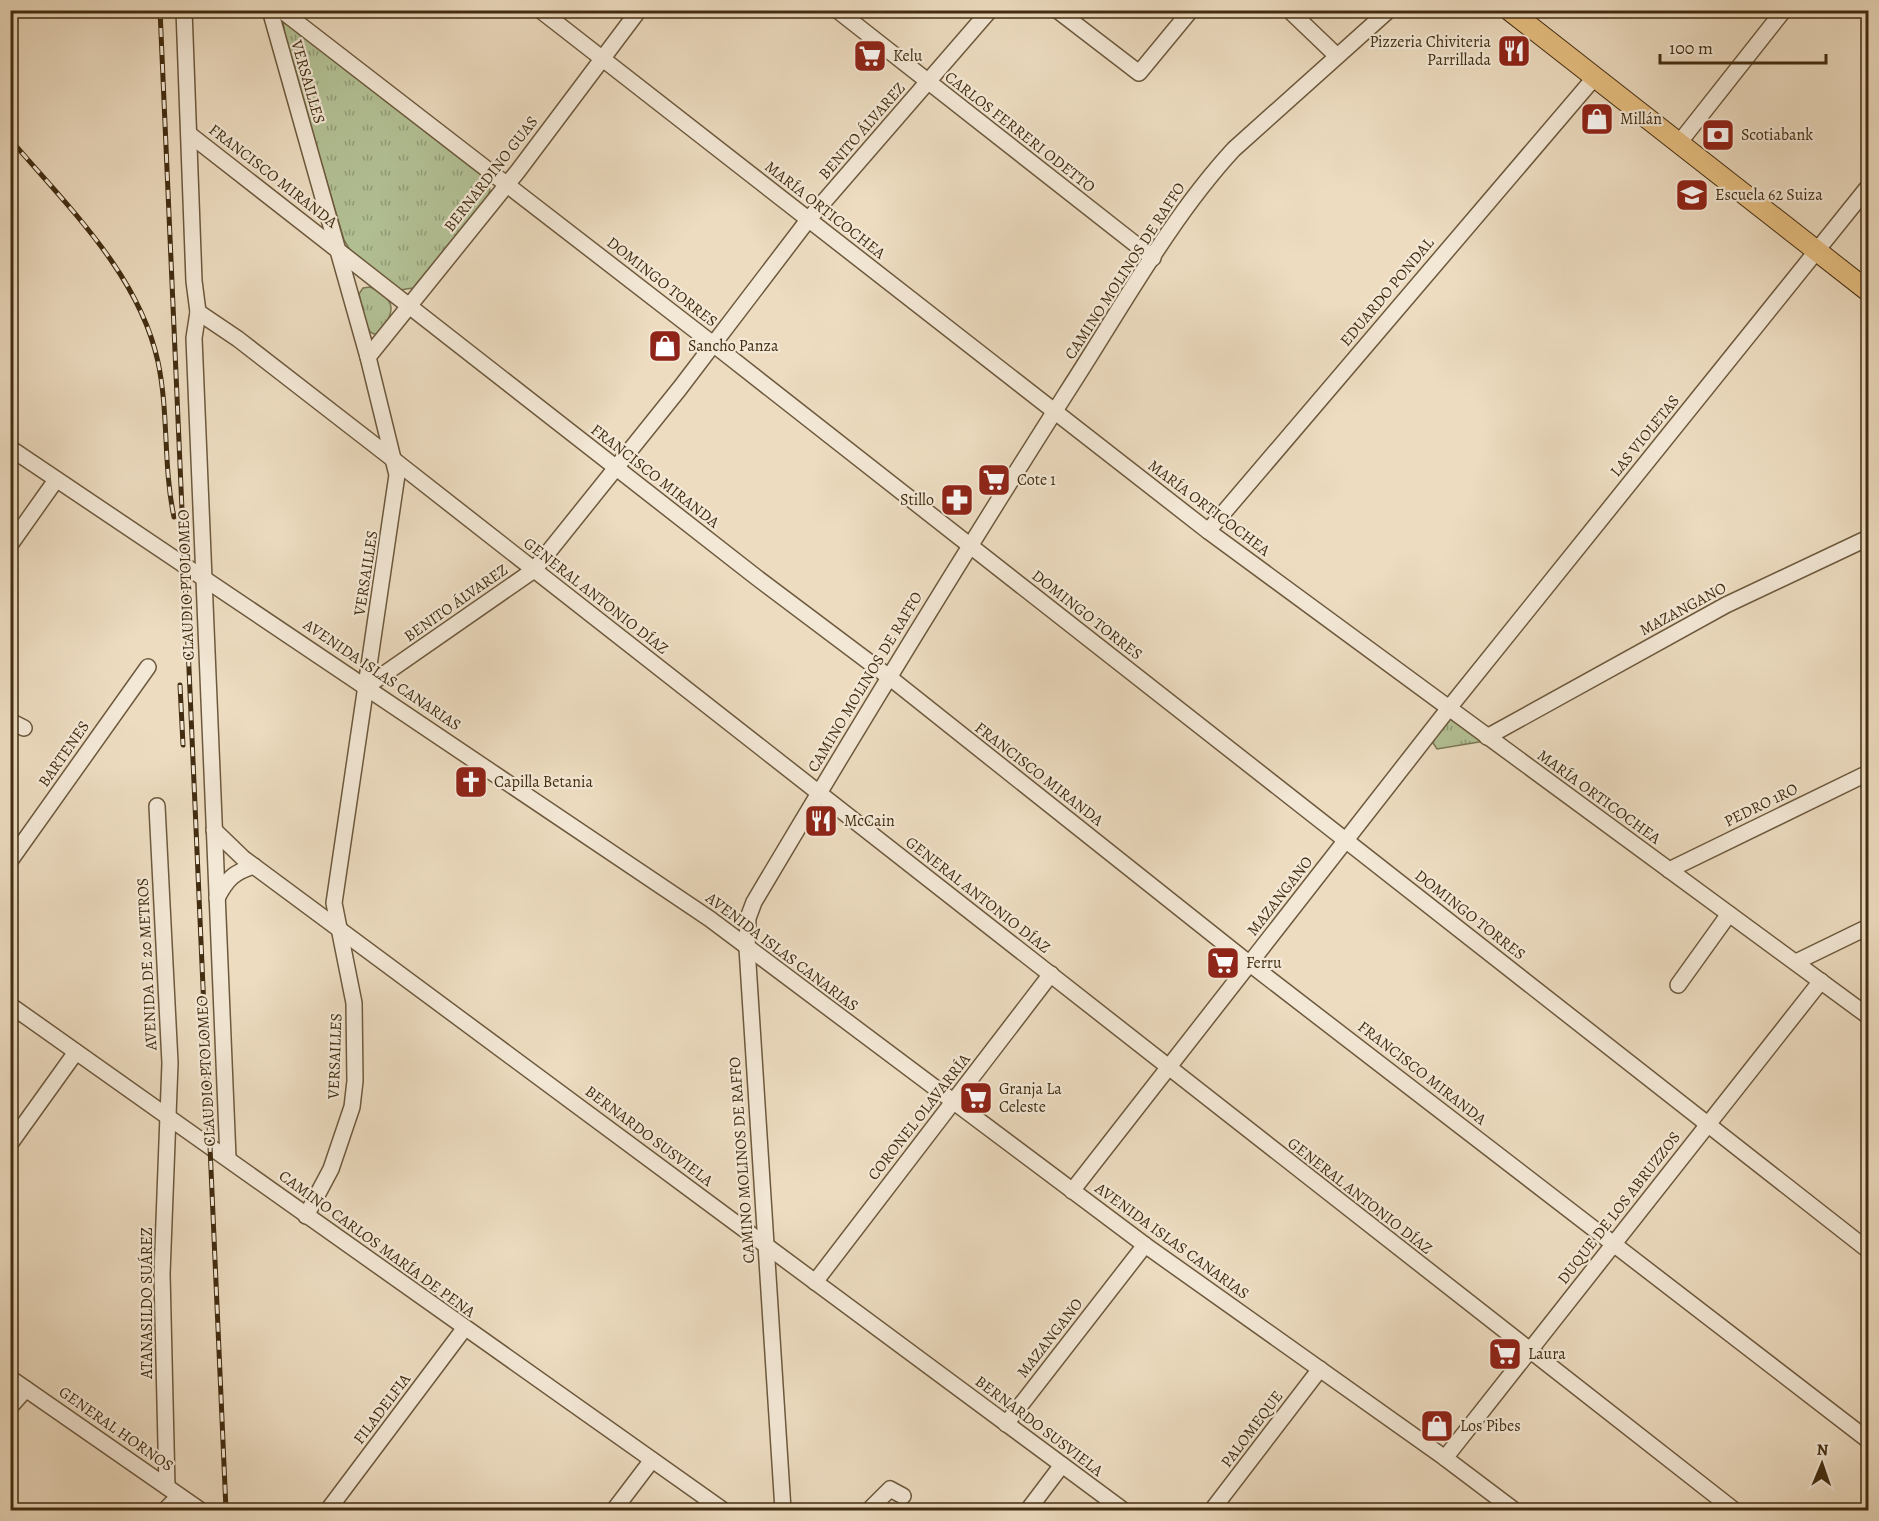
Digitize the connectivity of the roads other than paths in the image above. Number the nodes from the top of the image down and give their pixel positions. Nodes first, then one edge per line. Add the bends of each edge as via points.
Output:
1 (184, 10) edge
2 (270, 10) edge
3 (281, 10) edge
4 (540, 10) edge
5 (639, 10) edge
6 (837, 10) edge
7 (990, 10) edge
8 (1057, 10) edge
9 (1191, 10) edge
10 (1289, 10) edge
11 (1389, 10) edge
12 (1509, 10) edge
13 (1784, 10) edge
14 (1337, 56) junction
15 (602, 58) junction
16 (1595, 77) junction
17 (928, 83) junction
18 (189, 134) junction
19 (1679, 143) junction
20 (507, 183) junction
21 (1869, 186) edge
22 (808, 220) junction
23 (339, 249) junction
24 (1817, 251) junction
25 (1153, 258) junction
26 (1869, 291) edge
27 (409, 306) junction
28 (198, 312) junction
29 (713, 344) junction
30 (368, 357) junction
31 (1054, 413) junction
32 (10, 448) edge
33 (394, 460) junction
34 (615, 468) junction
35 (56, 480) junction
36 (1208, 531) junction
37 (1869, 538) edge
38 (10, 545) edge
39 (970, 545) junction
40 (534, 570) junction
41 (204, 578) junction
42 (148, 668) dead end
43 (889, 677) junction
44 (367, 686) junction
45 (1449, 708) junction
46 (1487, 736) junction
47 (1869, 772) edge
48 (818, 793) junction
49 (157, 806) dead end
50 (214, 830) junction
51 (1346, 841) junction
52 (10, 861) edge
53 (254, 866) junction
54 (1669, 870) junction
55 (217, 898) junction
56 (1730, 914) junction
57 (1869, 927) edge
58 (339, 928) junction
59 (747, 948) junction
60 (1797, 962) junction
61 (1250, 964) junction
62 (1051, 974) junction
63 (1821, 981) junction
64 (1678, 985) dead end
65 (10, 1005) edge
66 (1869, 1016) edge
67 (76, 1052) junction
68 (1168, 1069) junction
69 (954, 1102) junction
70 (170, 1120) junction
71 (1707, 1125) junction
72 (10, 1144) edge
73 (228, 1158) junction
74 (1072, 1191) junction
75 (306, 1216) junction
76 (1614, 1244) junction
77 (766, 1245) junction
78 (1145, 1245) junction
79 (1869, 1250) edge
80 (815, 1282) junction
81 (464, 1329) junction
82 (1529, 1351) junction
83 (1320, 1369) junction
84 (10, 1378) edge
85 (26, 1389) junction
86 (10, 1407) edge
87 (1006, 1424) junction
88 (1869, 1440) edge
89 (1445, 1458) junction
90 (652, 1461) junction
91 (1062, 1465) junction
92 (173, 1491) junction
93 (903, 1496) dead end
94 (165, 1510) edge
95 (200, 1510) edge
96 (328, 1510) edge
97 (615, 1510) edge
98 (723, 1510) edge
99 (783, 1510) edge
100 (869, 1510) edge
101 (1028, 1510) edge
102 (1123, 1510) edge
103 (1212, 1510) edge
104 (1514, 1510) edge
105 (1734, 1510) edge

1 - 18 street, CLAUDIO PTOLOMEO
2 - 23 street, VERSAILLES
3 - 20 street, DOMINGO TORRES
4 - 15 street, MARÍA ORTICOCHEA
5 - 15 street, BERNARDINO GUAS
6 - 17 street, CARLOS FERRERI ODETTO
7 - 17 street, BENITO ÁLVAREZ
8 - 9 street via 1139,73
10 - 14 street
11 - 14 street, CAMINO MOLINOS DE RAFFO
12 - 16 main road
13 - 19 street
14 - 25 street, CAMINO MOLINOS DE RAFFO via 1212,172
15 - 20 street, BERNARDINO GUAS
15 - 22 street, MARÍA ORTICOCHEA
16 - 19 main road
16 - 36 street, EDUARDO PONDAL
17 - 22 street, BENITO ÁLVAREZ
17 - 25 street, CARLOS FERRERI ODETTO
18 - 23 street, FRANCISCO MIRANDA
18 - 28 street, CLAUDIO PTOLOMEO
19 - 24 main road
20 - 27 street, BERNARDINO GUAS
20 - 29 street, DOMINGO TORRES
21 - 24 street, LAS VIOLETAS
22 - 29 street, BENITO ÁLVAREZ
22 - 31 street, MARÍA ORTICOCHEA
23 - 27 street, FRANCISCO MIRANDA
23 - 30 street, VERSAILLES
24 - 26 main road
24 - 45 street, LAS VIOLETAS
25 - 31 street, CAMINO MOLINOS DE RAFFO
27 - 30 street, BERNARDINO GUAS
27 - 34 street, FRANCISCO MIRANDA
28 - 33 street, GENERAL ANTONIO DÍAZ
28 - 41 street, CLAUDIO PTOLOMEO via 194,338
29 - 34 street, BENITO ÁLVAREZ
29 - 39 street, DOMINGO TORRES
30 - 33 street, VERSAILLES
31 - 36 street, MARÍA ORTICOCHEA
31 - 39 street, CAMINO MOLINOS DE RAFFO
32 - 35 street, AVENIDA ISLAS CANARIAS
33 - 40 street, GENERAL ANTONIO DÍAZ
33 - 44 street, VERSAILLES via 396,499
34 - 40 street, BENITO ÁLVAREZ
34 - 43 street, FRANCISCO MIRANDA
35 - 38 street
35 - 41 street, AVENIDA ISLAS CANARIAS
36 - 45 street, MARÍA ORTICOCHEA
37 - 46 street, MAZANGANO via 1726,605
39 - 43 street, CAMINO MOLINOS DE RAFFO
39 - 51 street, DOMINGO TORRES
40 - 44 street, BENITO ÁLVAREZ
40 - 48 street, GENERAL ANTONIO DÍAZ
41 - 44 street, AVENIDA ISLAS CANARIAS
41 - 50 street, CLAUDIO PTOLOMEO
42 - 52 street, BARTENES
43 - 48 street, CAMINO MOLINOS DE RAFFO
43 - 61 street, FRANCISCO MIRANDA
44 - 58 street, VERSAILLES via 334,903
44 - 59 street, AVENIDA ISLAS CANARIAS
45 - 46 street, MARÍA ORTICOCHEA
45 - 51 street, MAZANGANO
46 - 54 street, MARÍA ORTICOCHEA
47 - 54 street, PEDRO 1RO
48 - 59 street, CAMINO MOLINOS DE RAFFO via 753,902
48 - 62 street, GENERAL ANTONIO DÍAZ
49 - 70 street, AVENIDA DE 20 METROS
50 - 53 street, BERNARDO SUSVIELA
50 - 55 street, CLAUDIO PTOLOMEO
51 - 61 street, MAZANGANO
51 - 71 street, DOMINGO TORRES
53 - 55 street via 237,871
53 - 58 street, BERNARDO SUSVIELA
54 - 56 street, MARÍA ORTICOCHEA
55 - 73 street, CLAUDIO PTOLOMEO
56 - 60 street, MARÍA ORTICOCHEA
56 - 64 street
57 - 60 street
58 - 75 street, VERSAILLES via 354,1003 355,1081 352,1107 332,1169
58 - 77 street, BERNARDO SUSVIELA
59 - 69 street, AVENIDA ISLAS CANARIAS
59 - 77 street, CAMINO MOLINOS DE RAFFO
60 - 63 street, MARÍA ORTICOCHEA
61 - 68 street, MAZANGANO
61 - 76 street, FRANCISCO MIRANDA
62 - 68 street, GENERAL ANTONIO DÍAZ
62 - 69 street, CORONEL OLAVARRÍA
63 - 66 street, MARÍA ORTICOCHEA
63 - 71 street, DUQUE DE LOS ABRUZZOS
65 - 67 street, CAMINO CARLOS MARÍA DE PENA
67 - 70 street, CAMINO CARLOS MARÍA DE PENA
67 - 72 street
68 - 74 street, MAZANGANO
68 - 82 street, GENERAL ANTONIO DÍAZ
69 - 74 street, AVENIDA ISLAS CANARIAS
69 - 80 street, CORONEL OLAVARRÍA
70 - 73 street, CAMINO CARLOS MARÍA DE PENA
70 - 92 street, ATANASILDO SUÁREZ via 162,1274
71 - 76 street, DUQUE DE LOS ABRUZZOS
71 - 79 street, DOMINGO TORRES
73 - 75 street, CAMINO CARLOS MARÍA DE PENA
74 - 78 street, AVENIDA ISLAS CANARIAS
75 - 81 street, CAMINO CARLOS MARÍA DE PENA
76 - 82 street, DUQUE DE LOS ABRUZZOS
76 - 88 street, FRANCISCO MIRANDA
77 - 80 street, BERNARDO SUSVIELA
77 - 99 street, CAMINO MOLINOS DE RAFFO
78 - 83 street, AVENIDA ISLAS CANARIAS
78 - 87 street, MAZANGANO
80 - 87 street, BERNARDO SUSVIELA
81 - 90 street, CAMINO CARLOS MARÍA DE PENA
81 - 96 street, FILADELFIA
82 - 89 street, DUQUE DE LOS ABRUZZOS
82 - 105 street, GENERAL ANTONIO DÍAZ
83 - 89 street, AVENIDA ISLAS CANARIAS
83 - 103 street, PALOMEQUE
84 - 85 street, GENERAL HORNOS
85 - 86 street
85 - 92 street, GENERAL HORNOS
87 - 91 street, BERNARDO SUSVIELA
89 - 104 street, AVENIDA ISLAS CANARIAS
90 - 97 street
90 - 98 street, CAMINO CARLOS MARÍA DE PENA
91 - 101 street
91 - 102 street, BERNARDO SUSVIELA
92 - 94 street
92 - 95 street, GENERAL HORNOS
93 - 100 street via 890,1489

